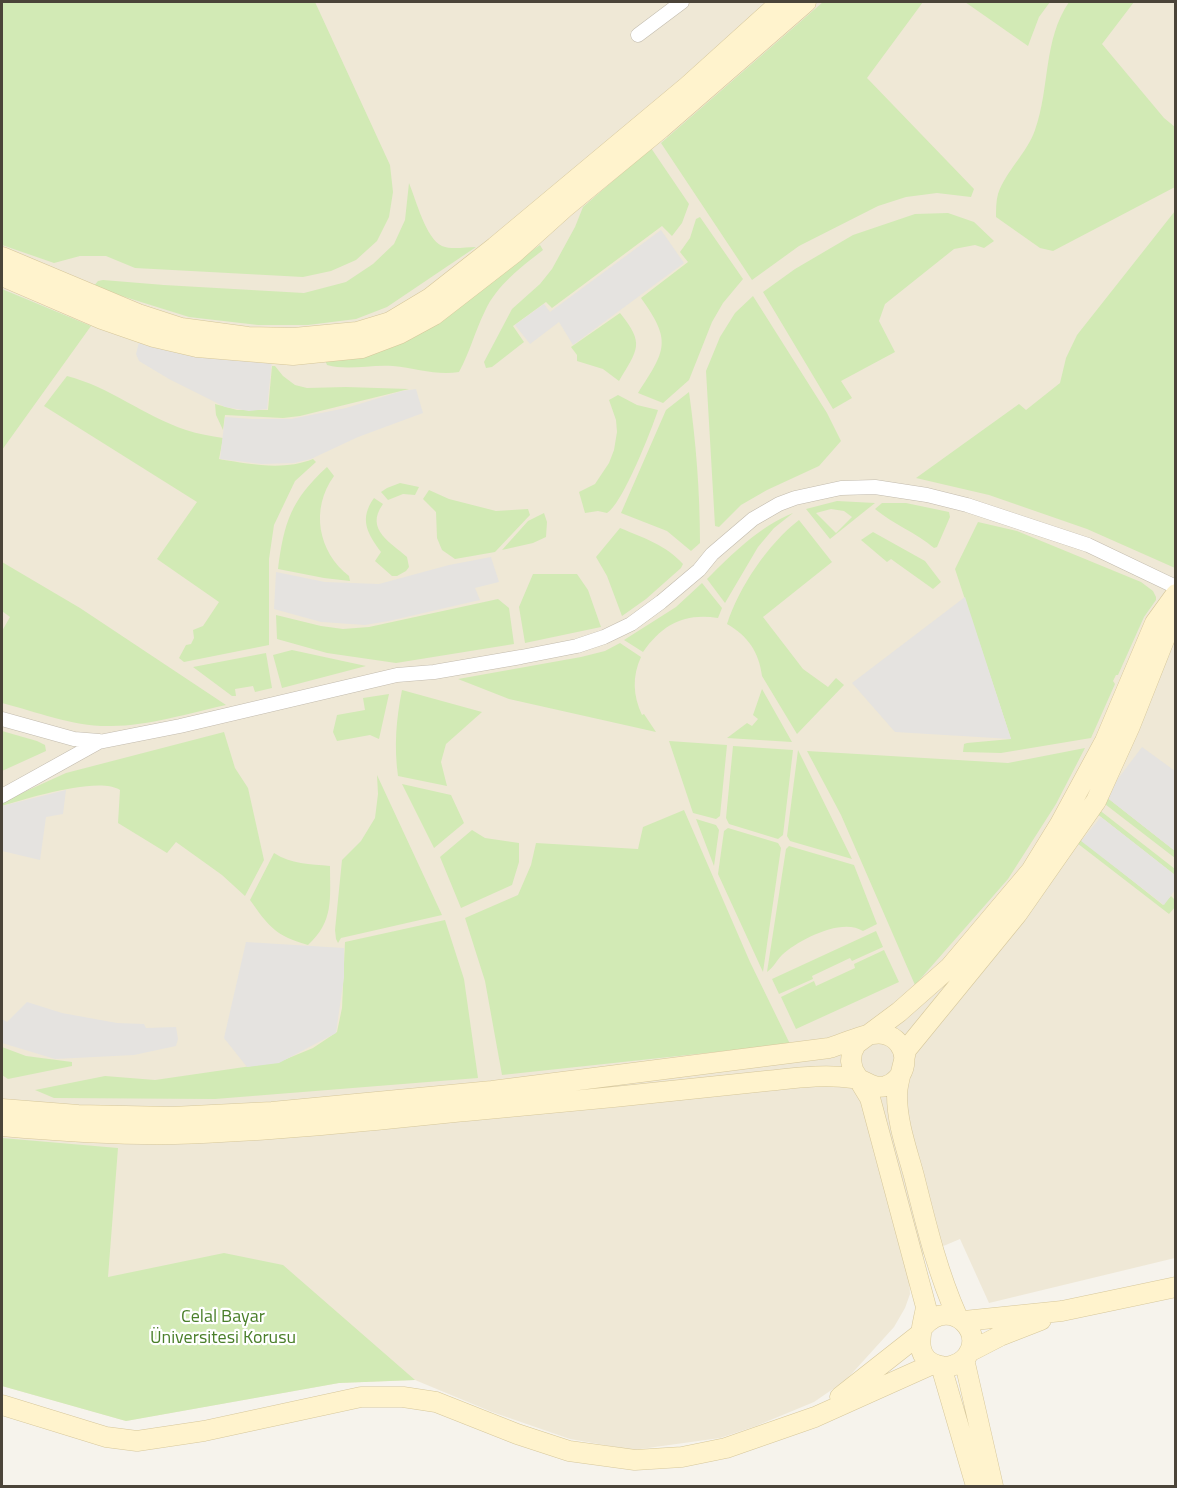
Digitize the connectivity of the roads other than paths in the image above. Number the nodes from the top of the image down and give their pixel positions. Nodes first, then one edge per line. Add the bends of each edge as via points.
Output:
1 (682, 2) edge
2 (781, 2) edge
3 (806, 2) edge
4 (638, 35) dead end
5 (2, 257) edge
6 (2, 276) edge
7 (1176, 588) edge
8 (1176, 594) edge
9 (1176, 620) edge
10 (2, 719) edge
11 (99, 741) junction
12 (2, 796) edge
13 (863, 1037) junction
14 (904, 1066) junction
15 (858, 1078) junction
16 (485, 1100) junction
17 (2, 1109) edge
18 (2, 1126) edge
19 (1176, 1287) edge
20 (1062, 1311) junction
21 (960, 1319) junction
22 (922, 1330) junction
23 (967, 1356) junction
24 (937, 1365) junction
25 (2, 1405) edge
26 (815, 1417) junction
27 (976, 1486) edge
28 (993, 1486) edge

1 - 4 street
2 - 5 street via 688,86 495,247 430,298 390,322 357,332 294,338 248,337 182,328 138,314
3 - 6 street via 514,253 434,315 362,348 293,355 197,347 102,319
7 - 11 street via 1088,545 967,505 875,487 841,488 795,498 753,519 660,602 631,624 604,637 521,657 397,675
8 - 13 street via 1155,623 1105,741 1030,871 950,967 899,1012
9 - 14 street via 1168,630 1096,801 1017,914 906,1050
10 - 11 street via 74,739
11 - 12 street
13 - 14 street via 881,1033 897,1041 903,1048
13 - 15 street via 852,1052
13 - 16 street via 829,1048
14 - 15 street via 896,1081 888,1085 872,1087
14 - 21 street via 897,1092 899,1118 934,1255
15 - 16 street via 825,1075
15 - 22 street via 870,1098 926,1307
16 - 17 street via 172,1116
16 - 18 street via 277,1129 173,1134
19 - 20 street
20 - 21 street
20 - 23 street via 1000,1336
21 - 22 street via 935,1316
21 - 23 street via 972,1336
22 - 24 street via 921,1351
22 - 26 street
23 - 24 street via 958,1364
23 - 28 street
24 - 26 street
24 - 27 street
25 - 26 street via 106,1437 137,1441 204,1431 362,1397 403,1397 436,1402 569,1451 635,1460 726,1449

